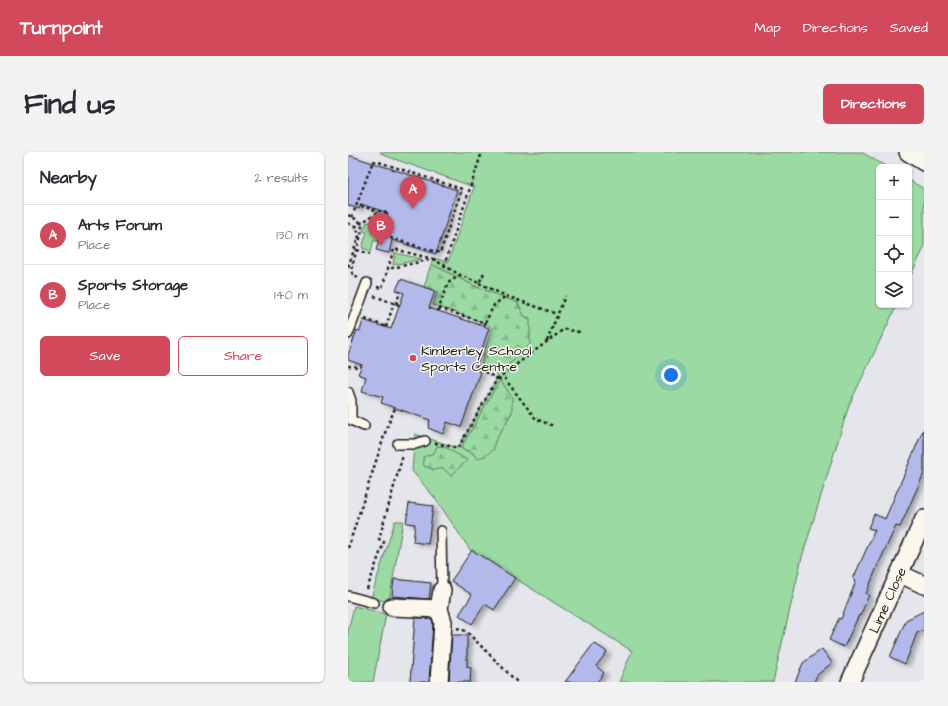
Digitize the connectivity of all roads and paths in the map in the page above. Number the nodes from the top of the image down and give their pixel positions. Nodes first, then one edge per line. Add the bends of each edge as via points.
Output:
1 (482, 152) edge
2 (908, 152) edge
3 (924, 162) edge
4 (454, 198) dead end
5 (458, 199) junction
6 (357, 205) junction
7 (387, 214) junction
8 (348, 215) edge
9 (352, 217) junction
10 (348, 223) edge
11 (361, 223) junction
12 (355, 226) junction
13 (357, 250) junction
14 (370, 254) dead end
15 (433, 260) junction
16 (444, 266) junction
17 (348, 267) edge
18 (388, 269) junction
19 (484, 273) dead end
20 (353, 275) junction
21 (460, 275) junction
22 (348, 276) edge
23 (479, 283) junction
24 (364, 285) junction
25 (400, 292) dead end
26 (506, 296) junction
27 (565, 296) dead end
28 (395, 304) junction
29 (399, 305) dead end
30 (557, 314) junction
31 (361, 318) dead end
32 (348, 334) edge
33 (578, 334) dead end
34 (547, 341) junction
35 (348, 366) edge
36 (476, 366) dead end
37 (361, 367) dead end
38 (497, 379) junction
39 (348, 392) edge
40 (395, 408) dead end
41 (552, 422) dead end
42 (364, 426) dead end
43 (425, 441) joint
44 (402, 444) joint
45 (924, 519) edge
46 (441, 531) dead end
47 (348, 548) edge
48 (900, 574) junction
49 (924, 585) edge
50 (442, 590) joint
51 (348, 596) edge
52 (363, 600) junction
53 (374, 603) dead end
54 (392, 607) dead end
55 (441, 616) junction
56 (439, 682) edge
57 (517, 682) edge
58 (850, 682) edge

1 - 16 path
2 - 3 street
4 - 5 path
5 - 6 path via 462,189 373,161
5 - 7 path via 440,253 384,236 385,234 380,232
6 - 7 path
6 - 9 path
7 - 11 path via 378,212
8 - 9 path
9 - 11 path
10 - 12 path
11 - 12 path
11 - 13 path
12 - 17 path via 359,236
13 - 14 path
13 - 20 path via 350,270
15 - 16 path
15 - 18 path
15 - 18 path via 394,249
16 - 21 path
18 - 24 path via 382,288
19 - 23 path
20 - 22 path
20 - 24 path
21 - 23 path
21 - 26 path via 448,283 438,309 485,325 494,305
23 - 26 path
24 - 28 path
24 - 32 lane
25 - 28 path
26 - 30 path
27 - 30 path
28 - 29 path
28 - 31 path via 386,327
30 - 34 path
33 - 34 path via 579,332 564,328
34 - 38 path
35 - 37 path
36 - 38 path
38 - 41 path via 505,379 536,419 551,425
38 - 43 path via 458,448
39 - 42 lane via 351,401 351,420
40 - 47 path
43 - 44 lane
44 - 52 path via 379,539 384,542
45 - 48 street, Lime Close
46 - 50 lane
48 - 49 street
48 - 58 street, Lime Close
50 - 55 street
51 - 52 lane
52 - 53 lane
54 - 55 street
55 - 56 street
55 - 57 path via 466,631

